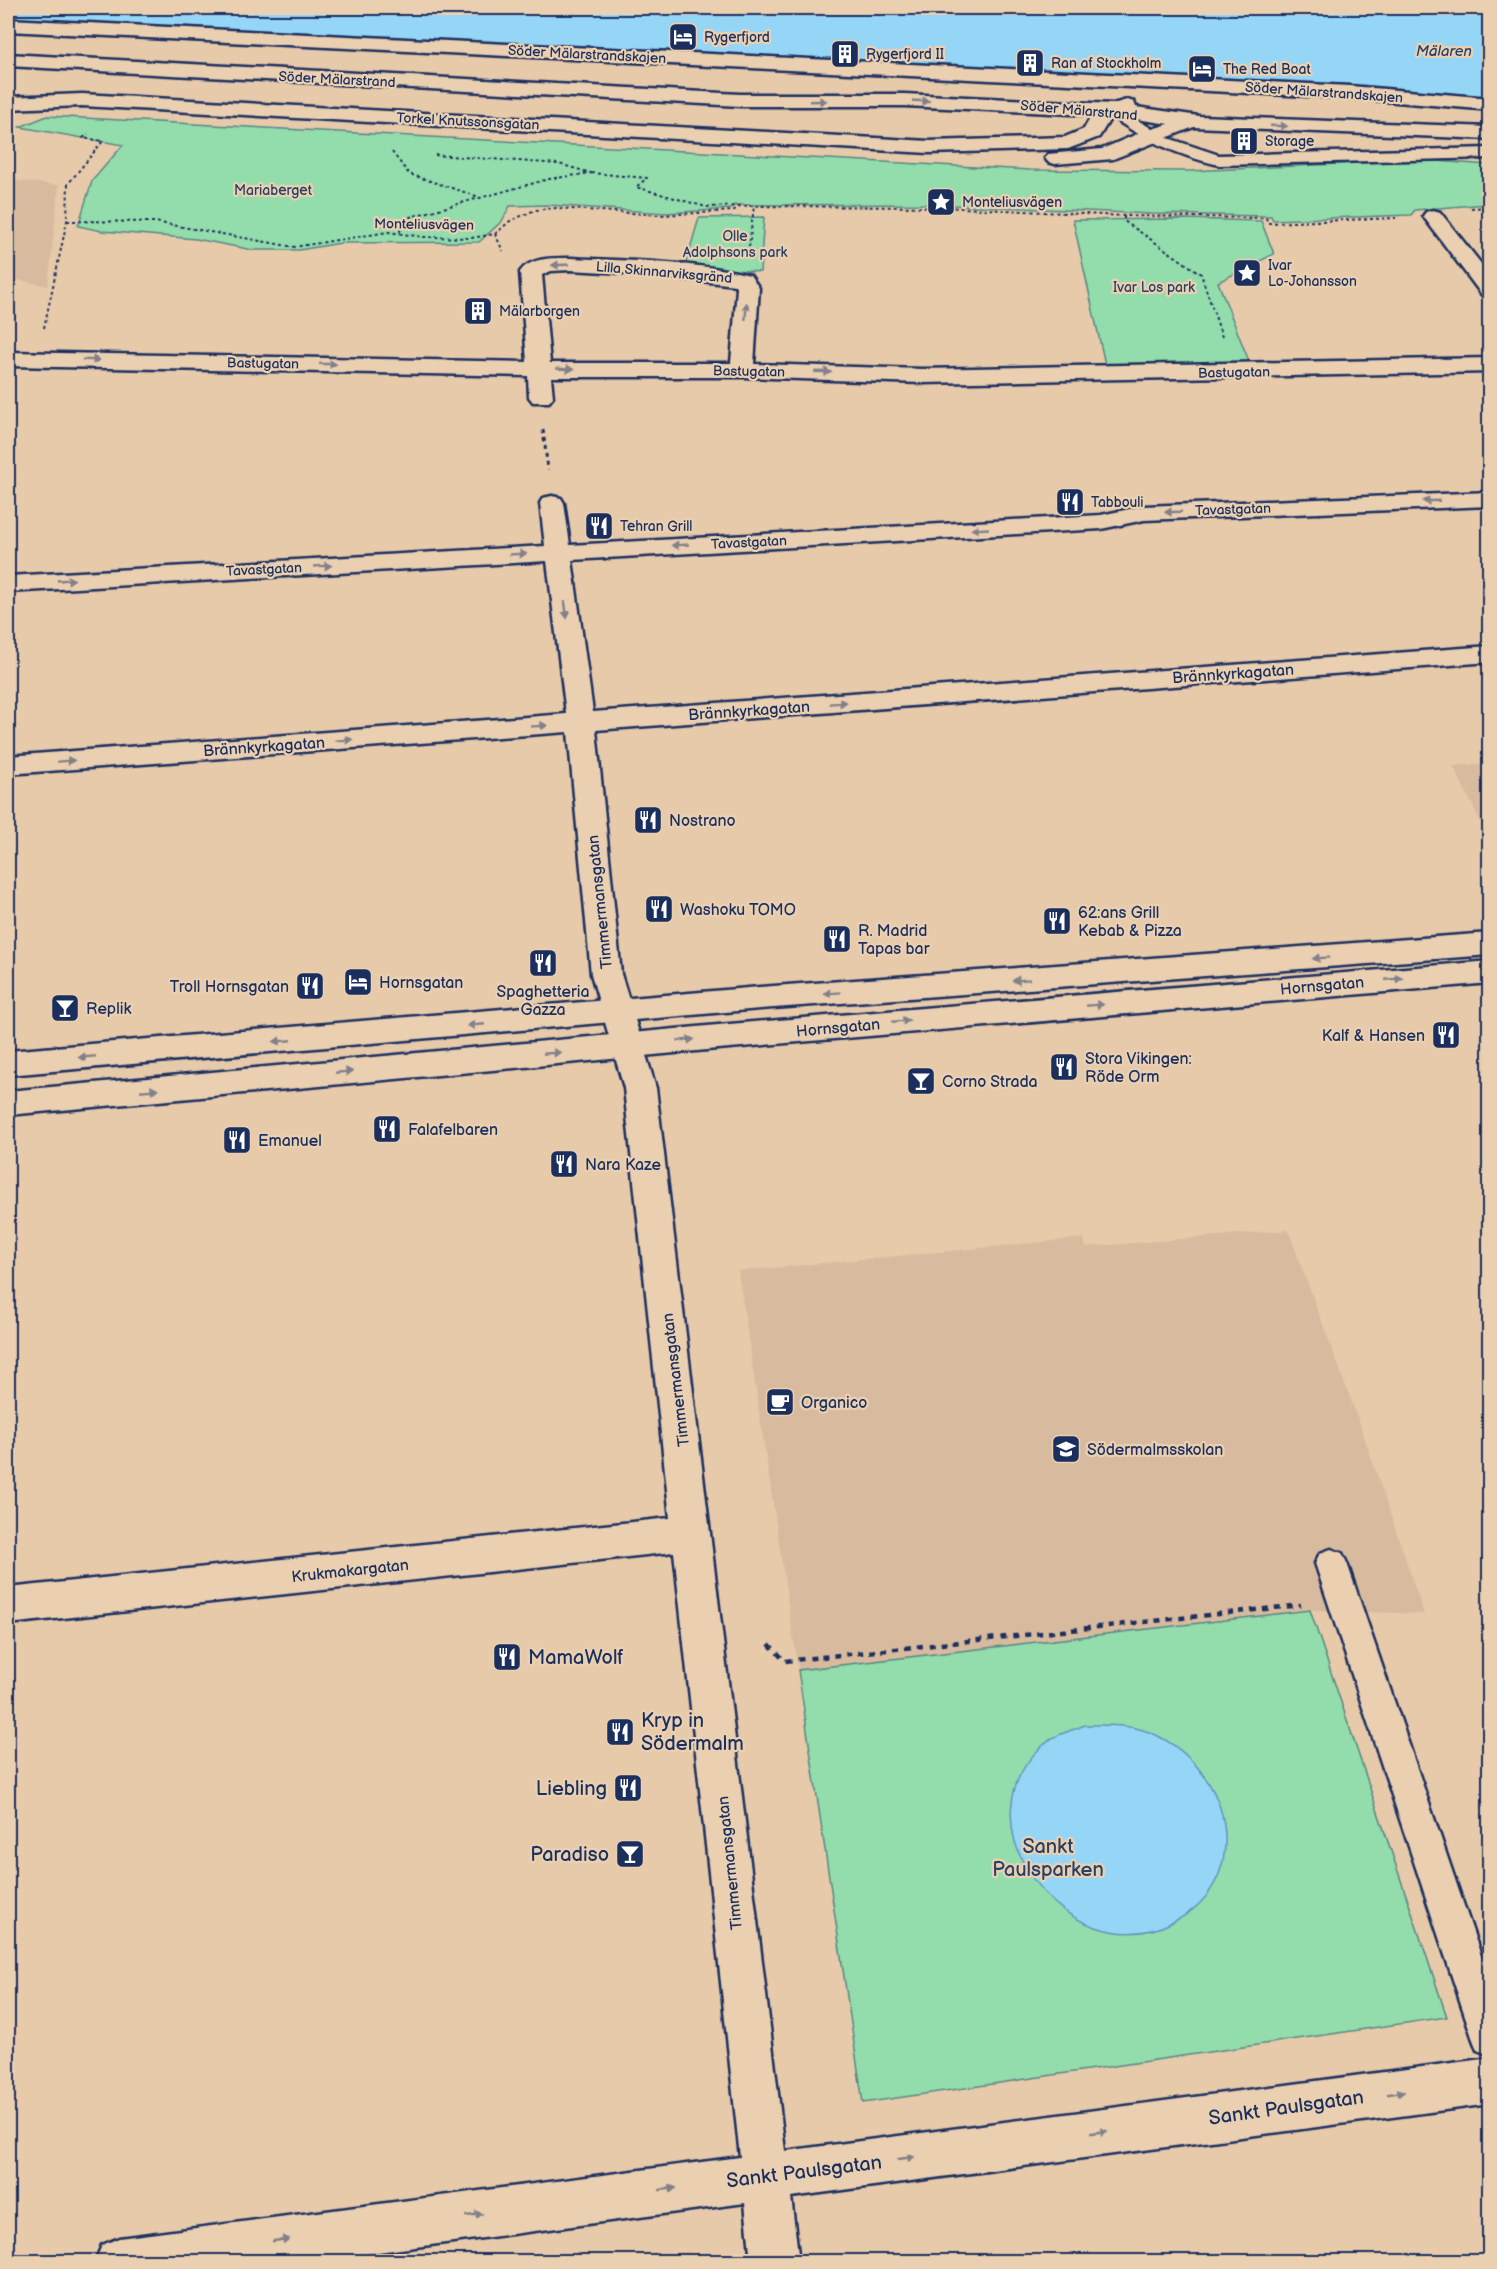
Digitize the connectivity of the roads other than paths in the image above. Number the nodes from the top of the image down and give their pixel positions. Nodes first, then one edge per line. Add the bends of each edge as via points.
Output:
1 (8, 25) edge
2 (8, 60) edge
3 (1050, 91) junction
4 (667, 95) junction
5 (1176, 99) junction
6 (8, 102) edge
7 (1490, 104) edge
8 (1112, 110) junction
9 (1490, 118) edge
10 (1199, 122) junction
11 (1490, 133) edge
12 (1149, 136) junction
13 (929, 147) junction
14 (1490, 153) edge
15 (1071, 157) junction
16 (1433, 216) road end
17 (1490, 290) edge
18 (11, 365) edge
19 (1490, 365) edge
20 (538, 368) junction
21 (742, 370) junction
22 (541, 398) dead end
23 (1490, 499) edge
24 (552, 503) dead end
25 (559, 552) junction
26 (8, 584) edge
27 (1490, 654) edge
28 (582, 723) junction
29 (8, 765) edge
30 (1490, 944) edge
31 (1490, 972) edge
32 (623, 1029) junction
33 (8, 1063) edge
34 (8, 1103) edge
35 (693, 1533) junction
36 (1331, 1563) dead end
37 (8, 1606) edge
38 (1490, 2037) edge
39 (1490, 2080) edge
40 (764, 2175) junction
41 (119, 2262) edge
42 (775, 2262) edge

1 - 7 street, Söder Mälarstrandskajen via 1350,92
2 - 4 street, Söder Mälarstrand
3 - 4 street, Söder Mälarstrand via 868,85
3 - 5 street, Söder Mälarstrand
3 - 8 street
4 -> 8 street, Söder Mälarstrand
5 - 8 street
5 - 9 street, Söder Mälarstrand
6 - 13 street, Torkel Knutssonsgatan via 82,100
8 - 10 street, Söder Mälarstrand
8 - 12 lane
8 - 13 street, Torkel Knutssonsgatan via 1102,115 1092,133 1068,143
8 - 15 street, Torkel Knutssonsgatan via 1124,129 1119,142 1101,151
10 -> 11 street, Söder Mälarstrand
10 - 12 street, Torkel Knutssonsgatan
12 - 14 lane via 1186,154 1219,160
12 - 15 street, Torkel Knutssonsgatan via 1117,153
13 - 15 street, Torkel Knutssonsgatan via 984,155
16 - 17 street
18 -> 20 street, Bastugatan
21 -> 19 street, Bastugatan via 922,375
20 -> 21 street, Bastugatan
21 -> 20 street, Lilla Skinnarviksgränd via 748,288 742,280 570,264 547,265 531,272
20 - 22 street
23 -> 25 street, Tavastgatan via 1144,513 1101,522
24 - 25 street, Timmermansgatan
26 -> 25 street, Tavastgatan
25 -> 28 street, Timmermansgatan
28 -> 27 street, Brännkyrkagatan
29 -> 28 street, Brännkyrkagatan
28 - 32 street, Timmermansgatan via 606,974
30 -> 32 street, Hornsgatan via 760,998
32 -> 31 street, Hornsgatan
32 -> 33 street, Hornsgatan
34 -> 32 street, Hornsgatan
32 - 35 street, Timmermansgatan via 640,1088
35 - 37 street, Krukmakargatan
35 - 40 street, Timmermansgatan
36 - 38 lane
40 -> 39 street, Sankt Paulsgatan
41 -> 40 street, Sankt Paulsgatan
40 - 42 street, Timmermansgatan

